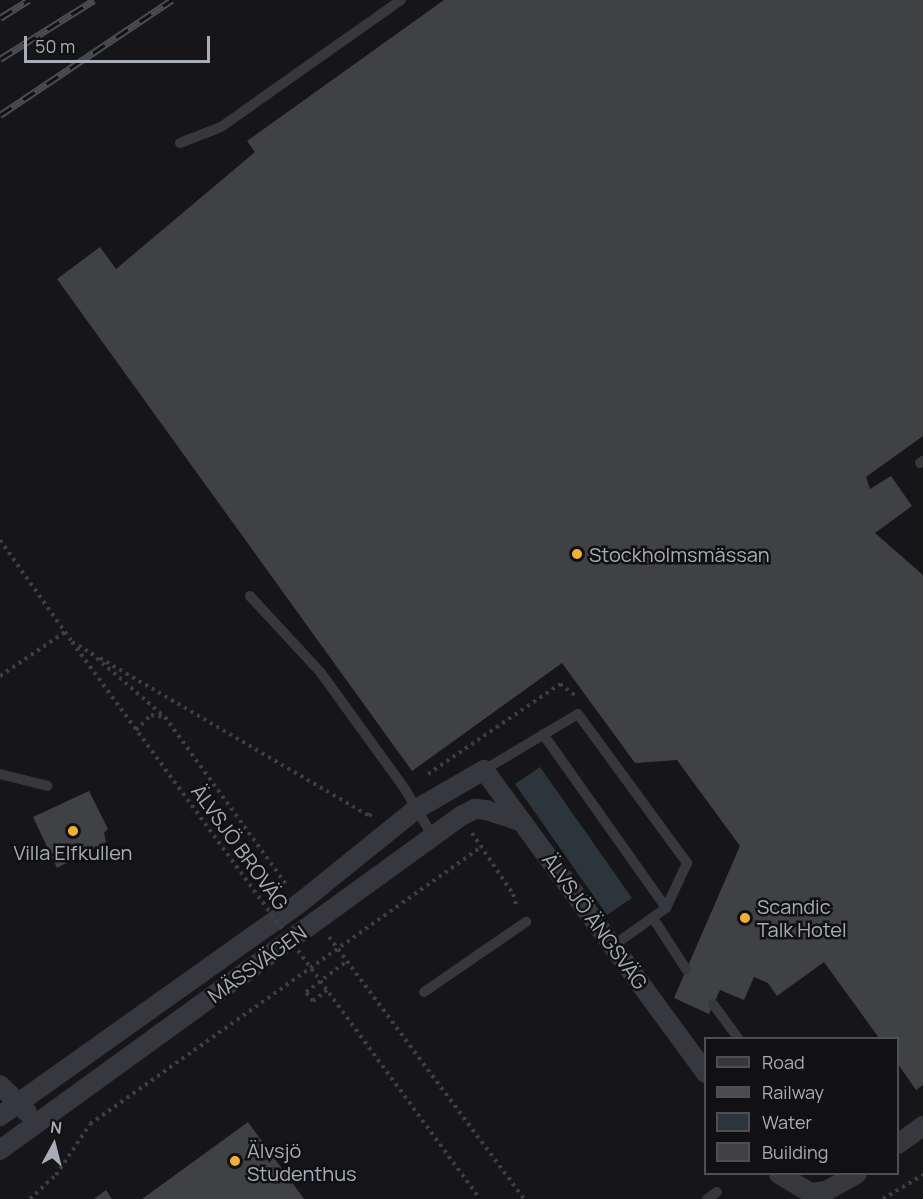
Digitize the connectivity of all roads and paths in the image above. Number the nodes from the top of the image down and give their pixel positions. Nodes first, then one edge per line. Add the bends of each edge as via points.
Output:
1 (402, 0) edge
2 (180, 143) dead end
3 (0, 540) edge
4 (250, 596) dead end
5 (65, 632) junction
6 (72, 642) junction
7 (0, 676) edge
8 (165, 717) junction
9 (136, 730) junction
10 (543, 734) junction
11 (484, 770) junction
12 (430, 773) dead end
13 (0, 774) edge
14 (48, 786) dead end
15 (443, 791) junction
16 (416, 810) junction
17 (460, 816) junction
18 (522, 822) junction
19 (433, 837) junction
20 (481, 847) junction
21 (301, 902) junction
22 (666, 908) junction
23 (653, 918) junction
24 (316, 921) junction
25 (526, 922) joint
26 (614, 945) junction
27 (338, 948) junction
28 (347, 961) junction
29 (686, 969) dead end
30 (327, 990) junction
31 (424, 992) dead end
32 (713, 1004) dead end
33 (737, 1037) edge
34 (704, 1072) edge
35 (0, 1085) edge
36 (18, 1103) junction
37 (0, 1116) edge
38 (38, 1123) junction
39 (923, 1126) edge
40 (899, 1143) edge
41 (0, 1150) edge
42 (781, 1175) edge
43 (923, 1175) edge
44 (844, 1177) edge
45 (717, 1192) dead end
46 (795, 1193) edge
47 (30, 1199) edge
48 (480, 1199) edge
49 (524, 1199) edge
50 (707, 1199) edge
51 (883, 1199) edge

1 - 2 lane via 221,127
3 - 5 path, ÄLVSJÖ BROVÄG
4 - 16 lane via 321,673
5 - 6 path, ÄLVSJÖ BROVÄG
5 - 7 path
6 - 8 path via 91,653
6 - 9 path, ÄLVSJÖ BROVÄG, bridge
8 - 9 path via 151,715
8 - 21 path
9 - 30 path, ÄLVSJÖ BROVÄG, bridge
10 - 11 lane
10 - 22 lane
10 - 22 lane via 578,714 687,863
11 - 15 street, MÄSSVÄGEN
11 - 18 street, ÄLVSJÖ ÄNGSVÄG
12 - 15 path
13 - 14 lane
15 - 16 street, MÄSSVÄGEN
16 - 19 lane
16 - 21 street, MÄSSVÄGEN
17 - 18 street, MÄSSVÄGEN via 475,809 486,810
17 - 19 street, MÄSSVÄGEN
17 - 20 path
18 - 26 street, ÄLVSJÖ ÄNGSVÄG
19 - 24 street, MÄSSVÄGEN
20 - 25 path via 513,894 517,910
20 - 27 path
21 - 36 street, MÄSSVÄGEN
22 - 23 lane
23 - 26 lane
23 - 29 lane
24 - 27 path
24 - 38 street, MÄSSVÄGEN
25 - 31 lane
26 - 34 street, ÄLVSJÖ ÄNGSVÄG
27 - 28 path
27 - 47 path via 90,1124 56,1174
28 - 30 path via 306,992 313,1000
28 - 49 path
30 - 48 path, ÄLVSJÖ BROVÄG, bridge
32 - 33 lane
35 - 36 street
36 - 37 street, MÄSSVÄGEN
36 - 38 street
38 - 41 street, MÄSSVÄGEN
39 - 40 street
42 - 46 street
43 - 51 path
44 - 46 street via 811,1193
45 - 50 lane

